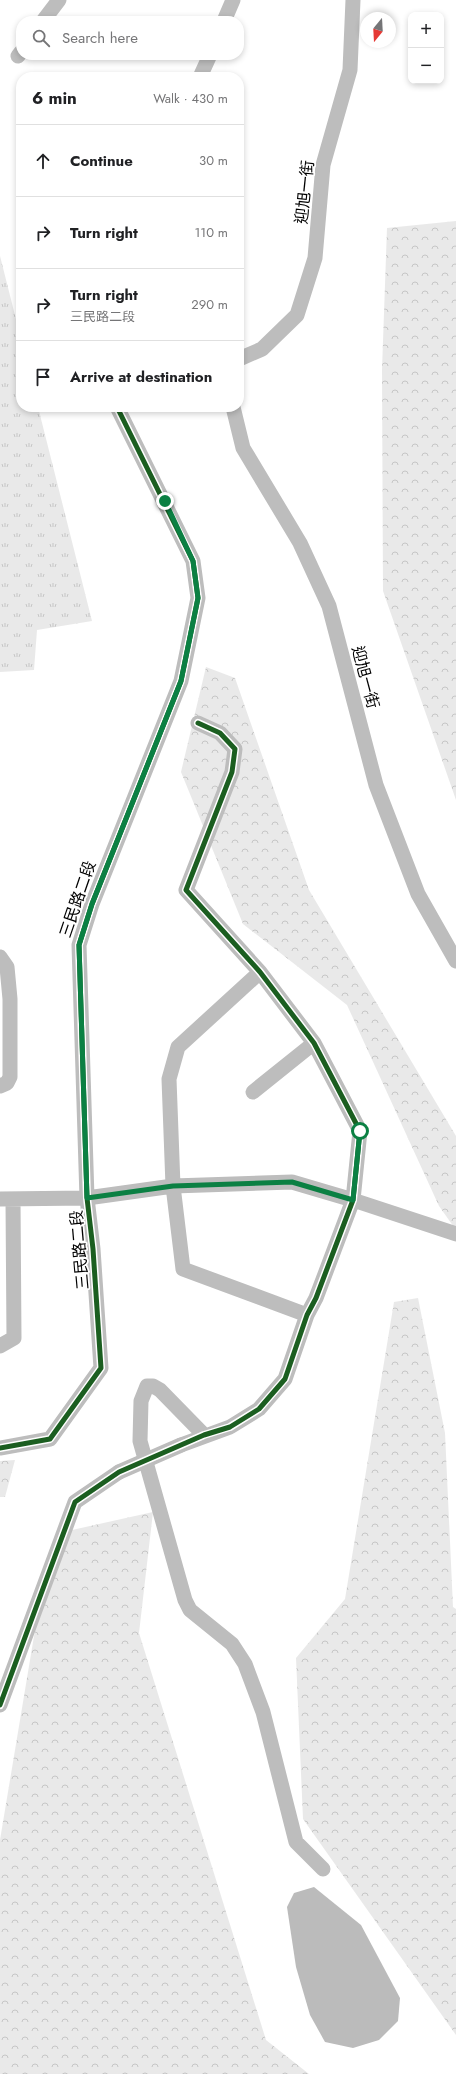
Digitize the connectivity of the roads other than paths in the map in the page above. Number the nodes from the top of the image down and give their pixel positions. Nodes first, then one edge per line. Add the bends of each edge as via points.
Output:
1 (59, 0) edge
2 (233, 0) edge
3 (353, 0) edge
4 (48, 16) edge
5 (226, 16) edge
6 (208, 60) edge
7 (202, 72) edge
8 (244, 357) edge
9 (119, 412) edge
10 (234, 412) edge
11 (198, 723) dead end
12 (0, 958) edge
13 (456, 961) edge
14 (260, 972) junction
15 (314, 1043) junction
16 (0, 1086) edge
17 (253, 1092) dead end
18 (173, 1186) junction
19 (87, 1198) junction
20 (7, 1199) edge
21 (353, 1200) junction
22 (456, 1234) edge
23 (307, 1315) junction
24 (0, 1346) edge
25 (204, 1435) junction
26 (0, 1448) edge
27 (0, 1705) edge
28 (323, 1869) dead end

1 - 4 street
2 - 5 street
3 - 8 street, 迎旭一街 via 350,70 323,165 315,258 297,315 262,349
6 - 7 street
9 - 19 street, 三民路二段 via 193,561 198,598 181,681 92,904 79,945
10 - 13 street, 迎旭一街 via 243,448 300,543 329,606 376,785 418,894
11 - 14 street via 220,733 235,749 232,772 186,890
12 - 16 street via 7,967 10,1077 7,1083
14 - 15 street
14 - 18 street via 178,1047 170,1079
15 - 17 street
15 - 21 street via 360,1131
18 - 19 street
18 - 21 street via 292,1182
18 - 23 street via 183,1269
19 - 20 street
19 - 26 street, 三民路二段 via 101,1368 50,1439
20 - 24 street via 14,1338
21 - 22 street
21 - 23 street via 316,1298
23 - 25 street via 284,1379 259,1409 230,1427
25 - 27 street, bridge via 119,1472 75,1502
25 - 28 street via 160,1390 146,1386 141,1401 140,1441 185,1600 190,1610 232,1644 245,1664 264,1712 296,1842

